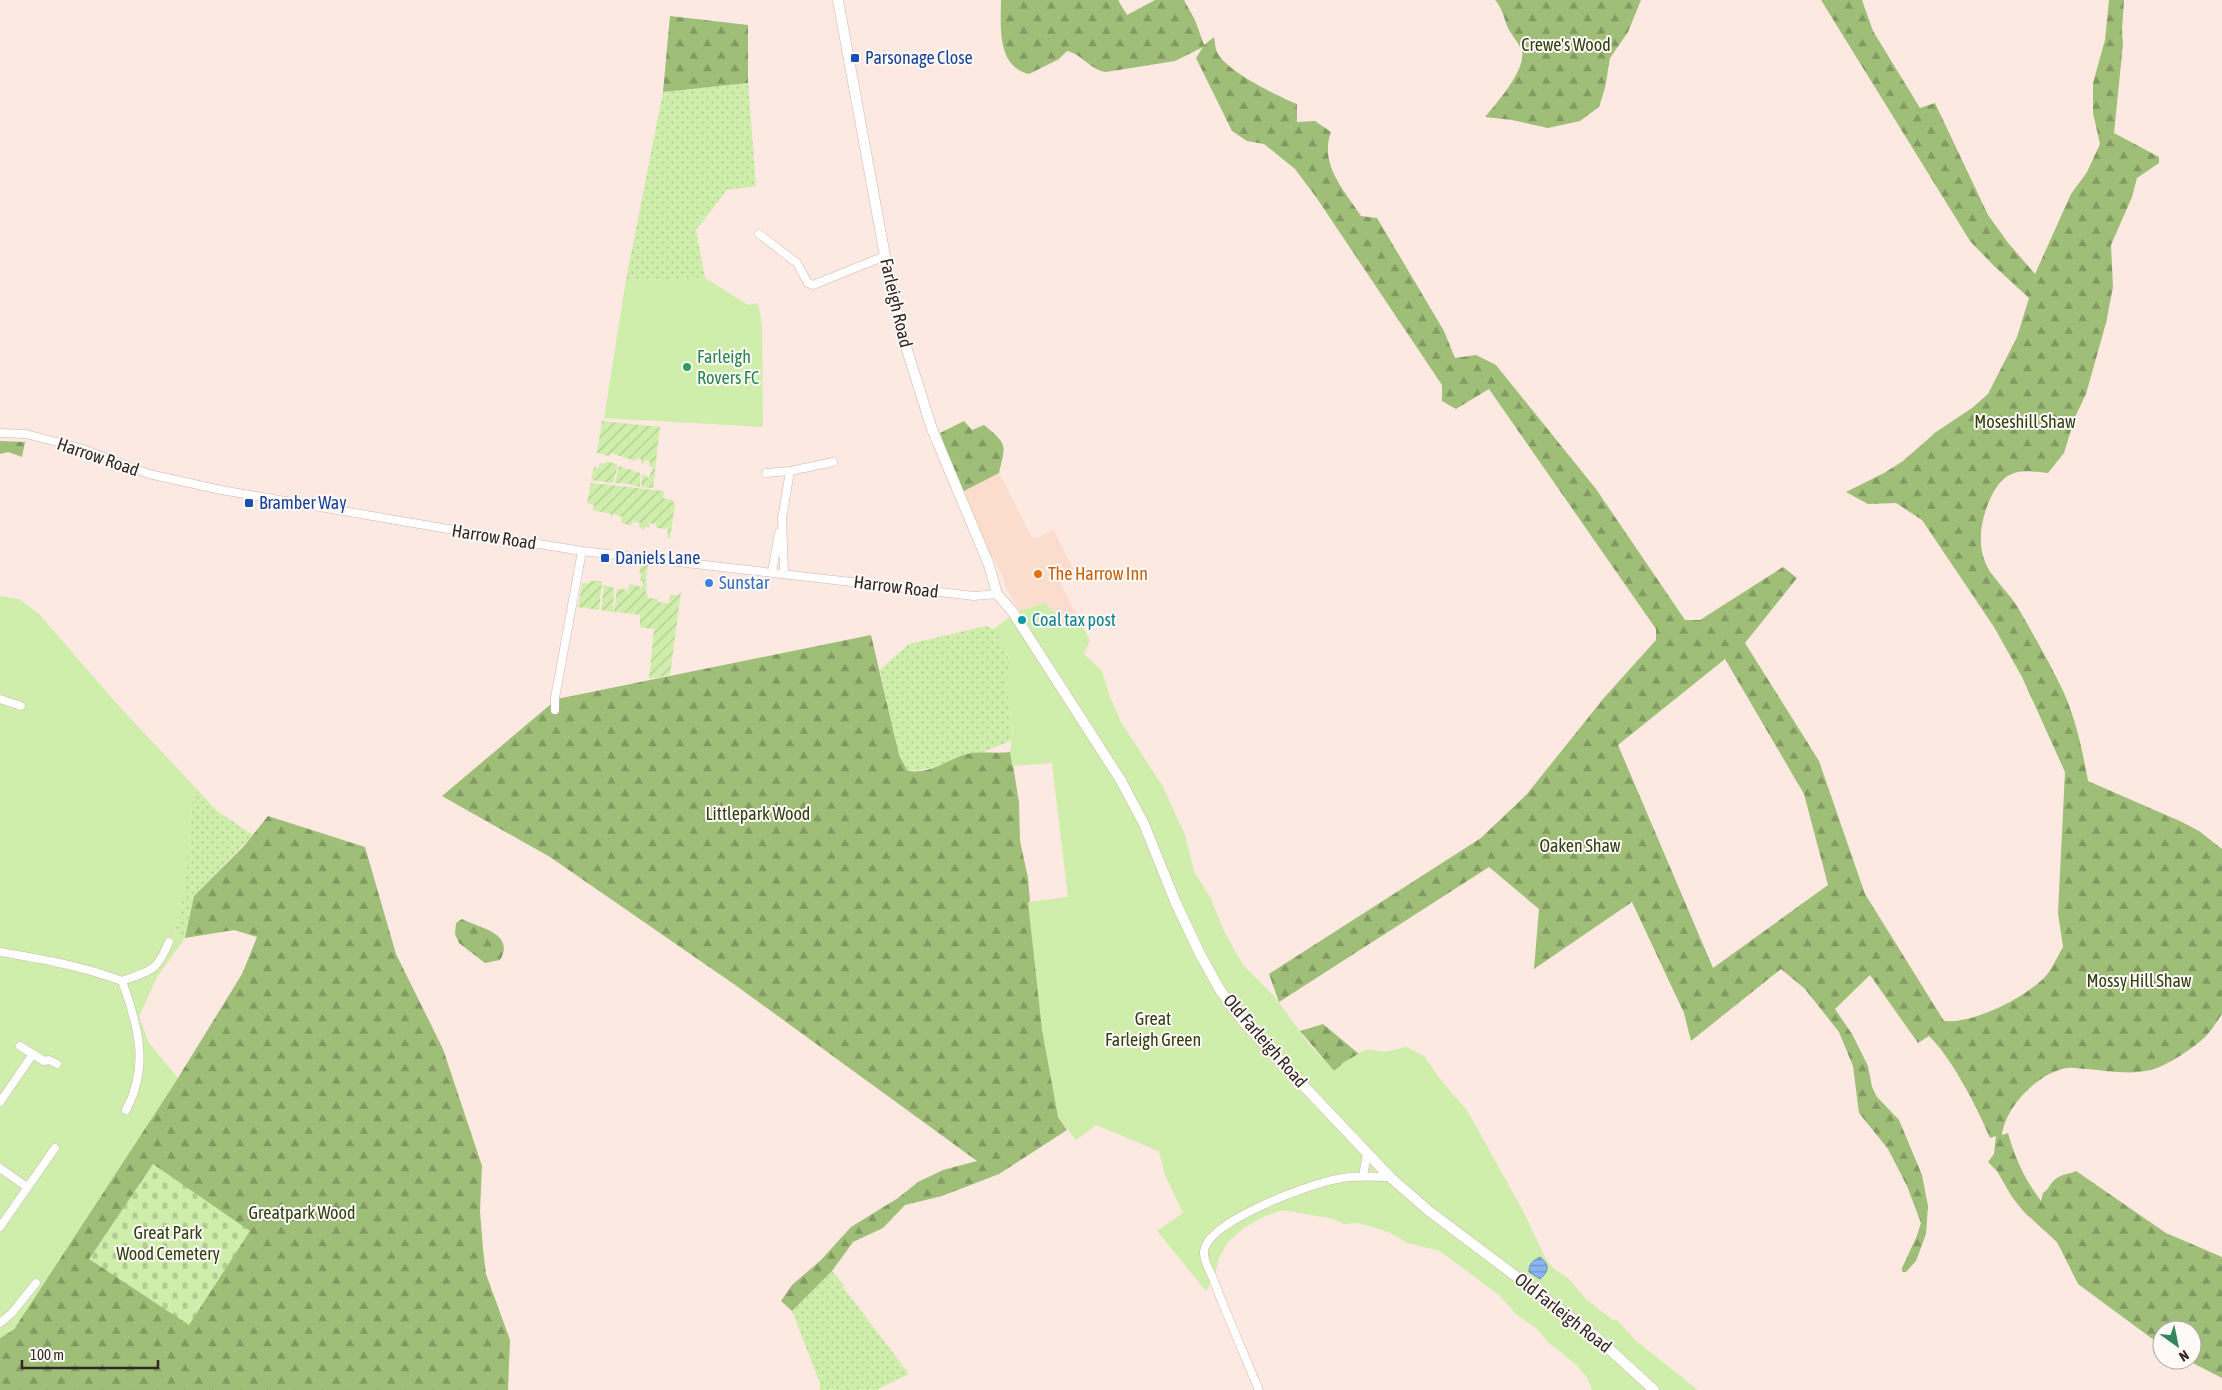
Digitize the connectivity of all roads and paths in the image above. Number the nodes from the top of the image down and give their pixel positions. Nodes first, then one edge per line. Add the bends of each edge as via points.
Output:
1 (838, 0) edge
2 (759, 234) dead end
3 (885, 256) junction
4 (0, 433) edge
5 (834, 462) dead end
6 (790, 472) junction
7 (766, 473) dead end
8 (782, 519) junction
9 (582, 551) junction
10 (772, 572) junction
11 (784, 574) junction
12 (997, 594) junction
13 (0, 699) edge
14 (21, 706) dead end
15 (555, 710) dead end
16 (169, 942) dead end
17 (0, 952) edge
18 (122, 982) junction
19 (20, 1046) dead end
20 (33, 1054) junction
21 (57, 1064) dead end
22 (0, 1102) edge
23 (126, 1110) dead end
24 (55, 1148) dead end
25 (1367, 1154) junction
26 (0, 1168) edge
27 (1363, 1176) junction
28 (1390, 1177) junction
29 (27, 1187) junction
30 (0, 1227) edge
31 (36, 1283) dead end
32 (0, 1323) edge
33 (1259, 1390) edge
34 (1654, 1390) edge

1 - 3 street, Farleigh Road
2 - 3 street via 797,263 808,283 813,285
3 - 12 street, Farleigh Road via 901,331 918,388
4 - 9 street, Harrow Road via 26,434 80,448 150,474 221,490
5 - 6 street
6 - 7 street
6 - 8 street
8 - 10 street
8 - 11 street
9 - 10 street, Harrow Road
9 - 15 street
10 - 11 street, Harrow Road
11 - 12 street, Harrow Road via 974,596
12 - 25 street, Old Farleigh Road via 1012,611 1120,779 1144,824 1200,954 1220,990 1245,1024
13 - 14 street
16 - 18 street via 156,967
17 - 18 street via 94,970
18 - 23 street via 138,1033 140,1054 139,1078
19 - 20 street
20 - 21 street
20 - 22 street
24 - 29 street
25 - 27 street
25 - 28 street, Old Farleigh Road
26 - 29 street
27 - 28 street
27 - 33 street via 1312,1184 1256,1207 1207,1241 1206,1262
28 - 34 street, Old Farleigh Road via 1429,1211 1594,1335
29 - 30 street
31 - 32 street

